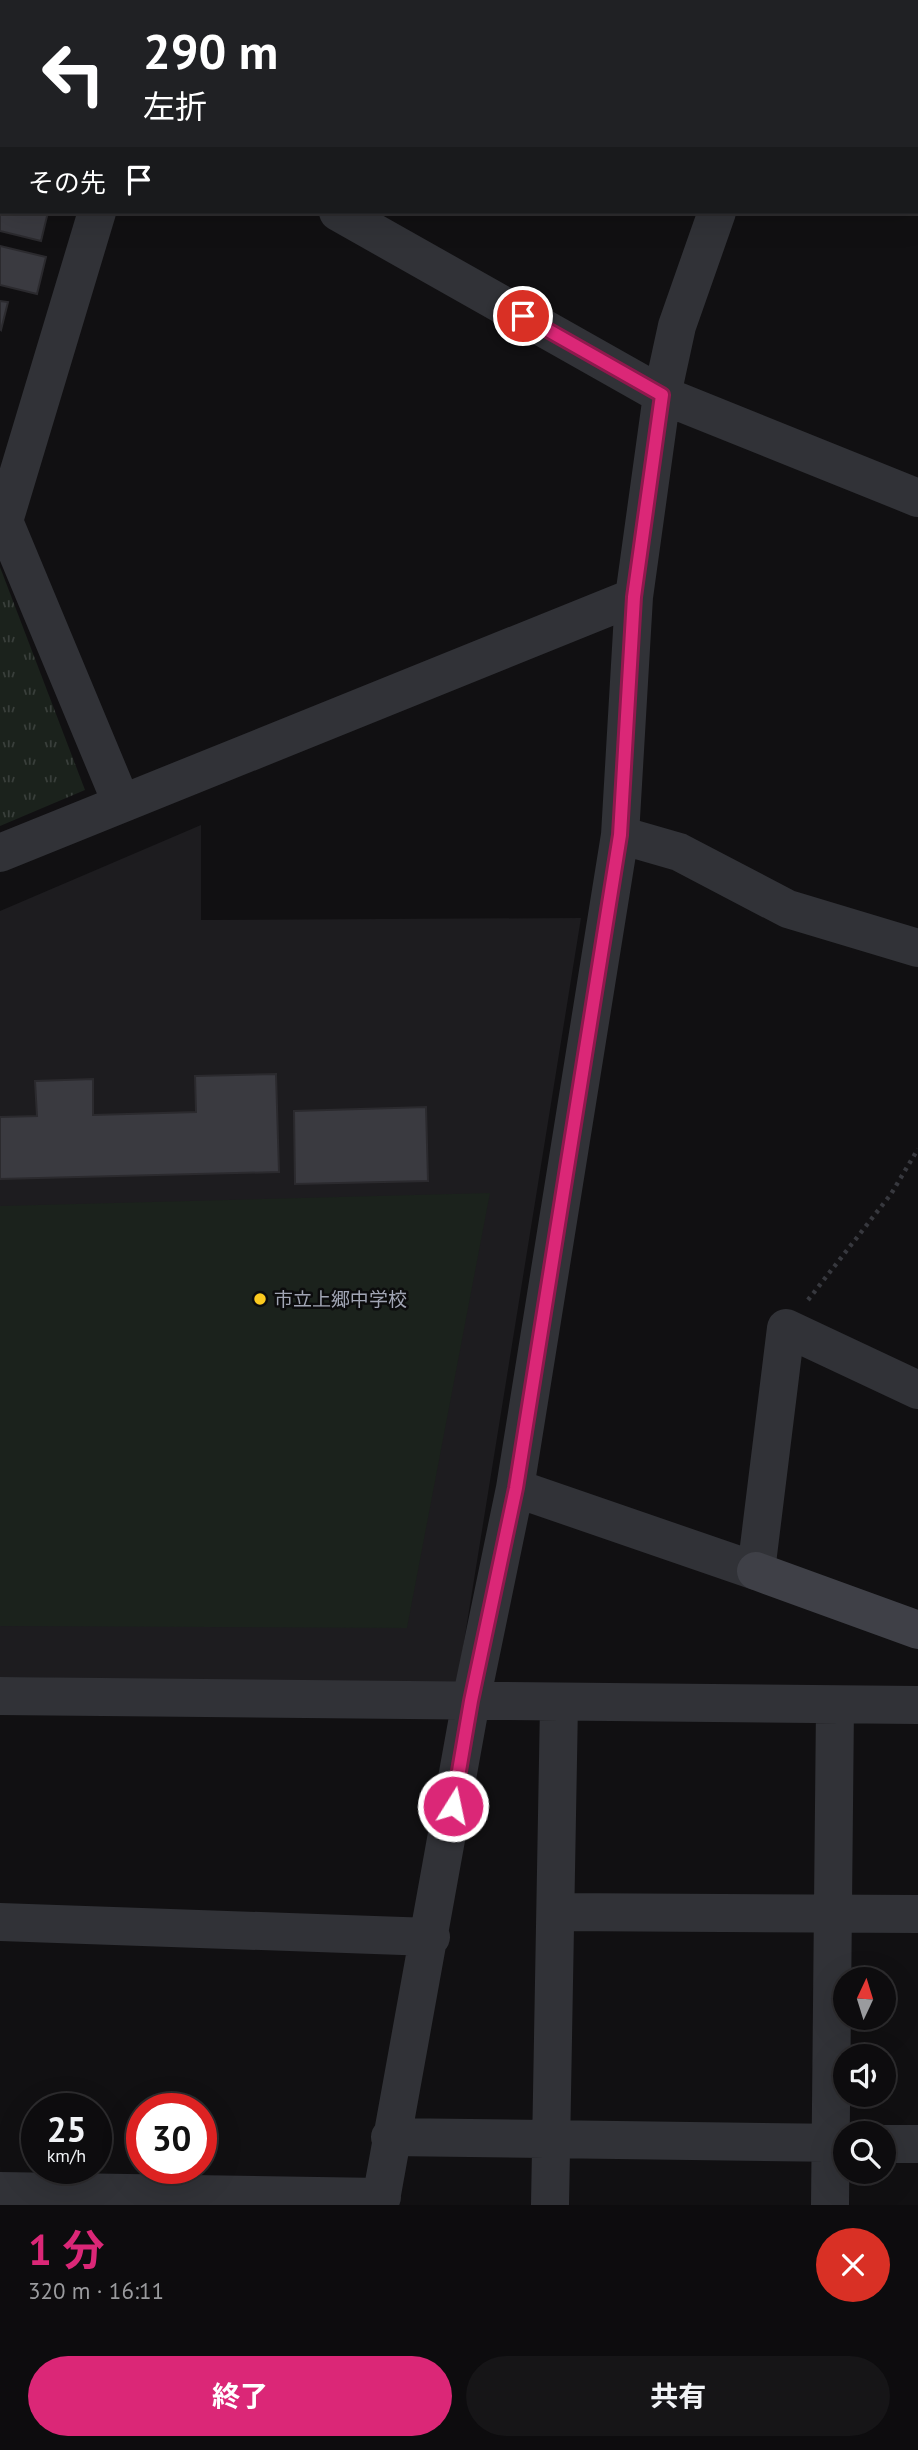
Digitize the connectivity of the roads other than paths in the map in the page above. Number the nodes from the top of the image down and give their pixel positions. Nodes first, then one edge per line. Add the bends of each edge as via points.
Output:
1 (96, 214) edge
2 (342, 214) edge
3 (716, 214) edge
4 (662, 395) junction
5 (918, 498) edge
6 (2, 521) edge
7 (634, 597) junction
8 (121, 802) junction
9 (620, 835) junction
10 (0, 853) edge
11 (918, 948) edge
12 (918, 1390) edge
13 (516, 1488) junction
14 (756, 1571) junction
15 (918, 1630) edge
16 (0, 1696) edge
17 (471, 1701) junction
18 (559, 1704) junction
19 (918, 1705) edge
20 (835, 1706) junction
21 (557, 1912) junction
22 (833, 1914) junction
23 (918, 1914) edge
24 (0, 1922) edge
25 (430, 1937) junction
26 (838, 2121) edge
27 (390, 2137) junction
28 (550, 2140) junction
29 (833, 2143) edge
30 (896, 2144) edge
31 (918, 2144) edge
32 (833, 2182) edge
33 (0, 2192) edge
34 (105, 2199) edge
35 (381, 2201) edge
36 (550, 2205) edge
37 (830, 2205) edge

1 - 6 street
2 - 4 street
3 - 4 street via 677,326
4 - 5 street
4 - 7 street
6 - 8 street
7 - 8 street
7 - 9 street
8 - 10 street
9 - 11 street via 679,852 788,909
9 - 13 street
12 - 14 street via 786,1328
13 - 14 street
13 - 17 street
14 - 15 street
16 - 17 street
17 - 18 street
17 - 25 street
18 - 20 street
18 - 21 street
19 - 20 street
20 - 22 street
21 - 22 street
21 - 28 street
22 - 23 street
22 - 26 street
24 - 25 street
25 - 27 street
27 - 28 street
27 - 35 street
28 - 29 street
28 - 36 street
30 - 31 street
32 - 37 street
33 - 34 street
34 - 35 street

